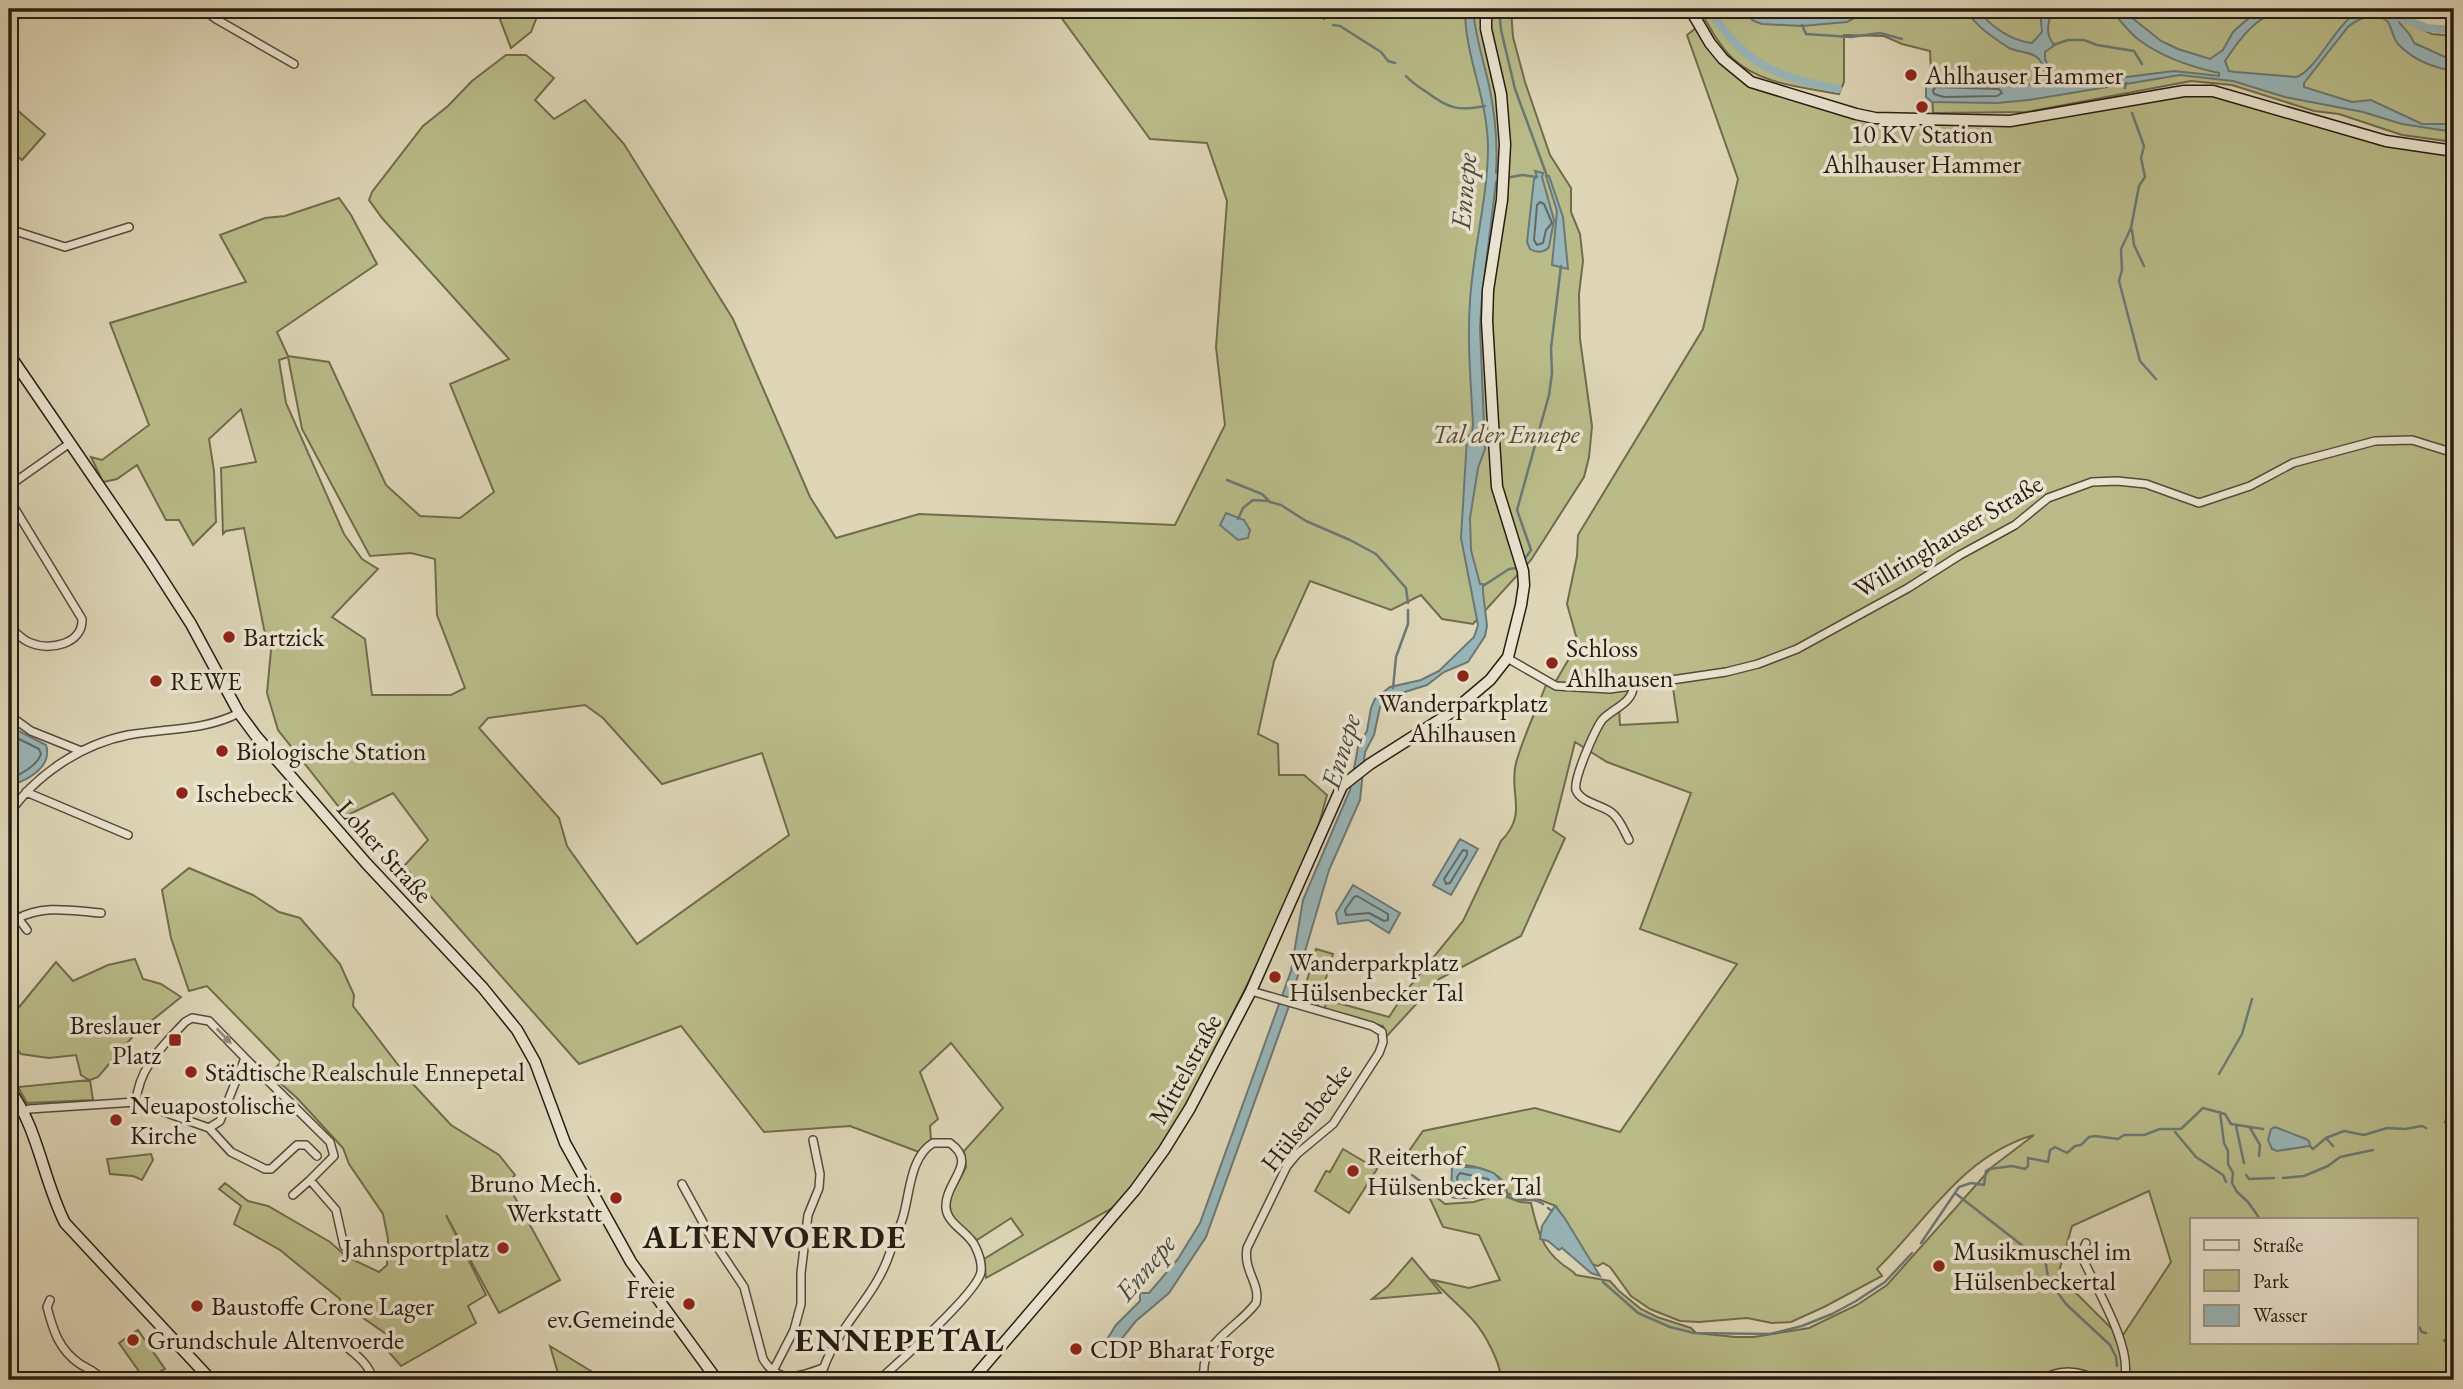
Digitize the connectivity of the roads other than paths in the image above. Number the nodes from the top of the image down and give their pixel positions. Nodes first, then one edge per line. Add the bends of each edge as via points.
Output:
1 (203, 9) edge
2 (1486, 9) edge
3 (1690, 9) edge
4 (294, 64) dead end
5 (2454, 151) edge
6 (129, 227) dead end
7 (9, 229) edge
8 (9, 354) edge
9 (70, 443) junction
10 (2454, 453) edge
11 (9, 486) edge
12 (9, 499) edge
13 (9, 626) edge
14 (1507, 658) junction
15 (1633, 685) junction
16 (239, 713) junction
17 (9, 715) edge
18 (81, 751) junction
19 (26, 792) junction
20 (9, 814) edge
21 (128, 835) dead end
22 (1629, 840) dead end
23 (9, 906) edge
24 (101, 913) dead end
25 (17, 919) junction
26 (27, 930) dead end
27 (1251, 991) junction
28 (245, 1058) junction
29 (9, 1088) edge
30 (136, 1102) junction
31 (23, 1112) junction
32 (209, 1128) junction
33 (813, 1140) dead end
34 (317, 1156) dead end
35 (310, 1180) junction
36 (682, 1184) dead end
37 (293, 1195) dead end
38 (2087, 1243) dead end
39 (344, 1246) dead end
40 (50, 1300) dead end
41 (338, 1339) dead end
42 (823, 1368) junction
43 (774, 1371) junction
44 (102, 1380) edge
45 (211, 1380) edge
46 (373, 1380) edge
47 (718, 1380) edge
48 (820, 1380) edge
49 (878, 1380) edge
50 (972, 1380) edge
51 (1205, 1380) edge
52 (2040, 1380) edge
53 (2099, 1380) edge
54 (2124, 1380) edge

1 - 4 street
2 - 14 street via 1503,113 1504,178 1487,321 1497,487 1524,571
3 - 5 street via 1723,59 1751,82 1875,118 2010,121 2183,91 2213,91 2386,141
6 - 7 street via 65,247
8 - 9 street, Loher Straße
9 - 11 street
9 - 16 street, Loher Straße via 191,624
10 - 15 street, Willringhauser Straße via 2412,440 2375,441 2293,463 2250,486 2199,503 2146,484 2092,482 2048,498 2015,524 1908,589 1797,649 1726,672
12 - 13 street via 82,619 80,632 60,645 30,643
14 - 15 street, Willringhauser Straße via 1556,686 1610,689
14 - 27 street, Mittelstraße via 1474,696 1342,786
15 - 22 street via 1631,695 1595,732 1576,781 1581,797 1607,808
16 - 18 street via 213,724 127,736
16 - 47 street, Loher Straße via 285,771 517,1030 535,1062 565,1143 631,1262
17 - 18 street via 31,731
18 - 19 street
19 - 20 street
19 - 21 street
23 - 25 street
24 - 25 street via 45,909
25 - 26 street
27 - 50 street, Mittelstraße via 1164,1150
27 - 51 street, Hülsenbecke via 1372,1026 1382,1032 1383,1042 1333,1124 1287,1166 1247,1248 1245,1262 1257,1290 1256,1303 1207,1354
30 -> 28 street via 148,1063 192,1018 209,1021
28 - 32 street via 220,1121
28 - 35 street via 330,1142 334,1156
29 - 31 street
30 - 31 street
30 - 32 street
31 - 45 street via 65,1223
32 - 34 street via 231,1152 265,1169 271,1169 297,1145 306,1145
33 - 43 street via 820,1174 808,1215 802,1304
35 - 37 street
35 - 39 street via 336,1210
36 - 43 street via 744,1287 763,1359
38 - 54 street via 2081,1255 2121,1344
40 - 44 street via 47,1307 60,1346
41 - 46 street via 369,1368
42 - 43 street via 794,1378
42 - 48 street
42 - 49 street via 844,1326 881,1277 915,1167 933,1143 950,1143 960,1152 962,1166 949,1190 946,1212 973,1242 981,1275 968,1294
52 - 53 street via 2075,1371

